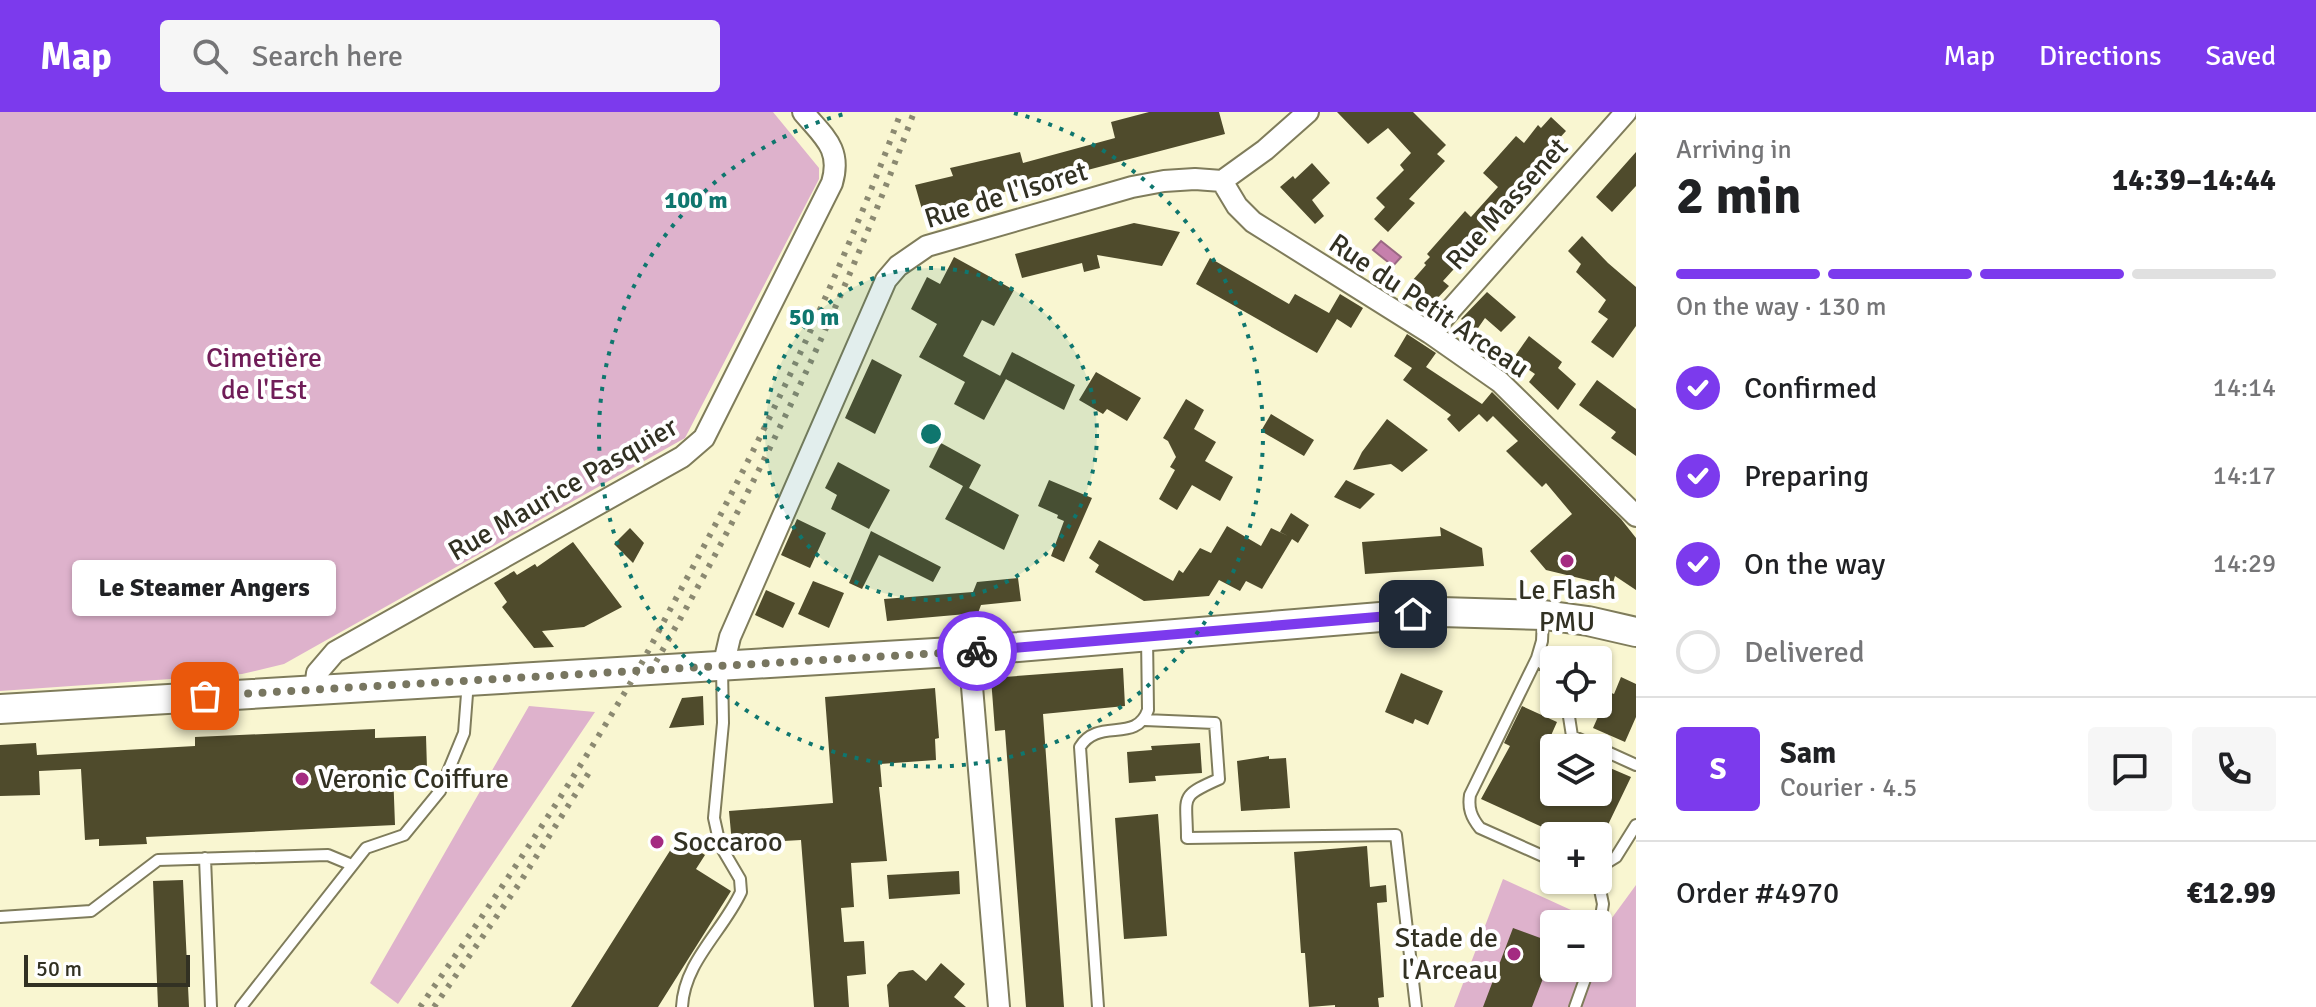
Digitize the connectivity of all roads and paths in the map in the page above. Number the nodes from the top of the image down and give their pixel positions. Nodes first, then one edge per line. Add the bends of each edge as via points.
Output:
1 (803, 112) edge
2 (1308, 112) edge
3 (1626, 112) edge
4 (1222, 181) junction
5 (1430, 333) junction
6 (1636, 516) edge
7 (1544, 615) junction
8 (1636, 632) edge
9 (1147, 636) junction
10 (969, 651) junction
11 (1537, 658) junction
12 (1540, 661) edge
13 (719, 667) junction
14 (468, 681) junction
15 (315, 690) junction
16 (0, 709) edge
17 (1569, 718) edge
18 (1145, 720) junction
19 (1636, 765) edge
20 (1636, 825) edge
21 (1540, 855) edge
22 (205, 858) junction
23 (1612, 859) edge
24 (352, 865) junction
25 (0, 917) edge
26 (1584, 982) edge
27 (211, 1007) edge
28 (241, 1007) edge
29 (682, 1007) edge
30 (999, 1007) edge
31 (1098, 1007) edge
32 (1416, 1007) edge
33 (1575, 1007) edge

1 - 15 street, Rue Maurice Pasquier via 835,154 832,183 713,423 695,448 335,652 317,673
2 - 4 street
3 - 5 street, Rue Massenet
4 - 5 street, Rue du Petit Arceau via 1253,222
4 - 13 street, Rue de l'Isoret via 1132,187 944,240 898,266 886,280
5 - 6 street, Rue du Petit Arceau via 1500,382
7 - 8 street
7 - 9 street via 1441,612
7 - 11 lane
9 - 10 street
9 - 18 lane
10 - 13 street
10 - 30 street
11 - 12 lane
11 - 21 lane via 1469,804 1480,828
13 - 14 street
13 - 29 lane via 723,723 714,818 741,892 691,971
14 - 15 street
14 - 24 lane via 464,733 440,791 404,835 366,848
15 - 16 street
17 - 19 lane via 1572,736
18 - 31 lane via 1136,727 1091,735 1080,747
18 - 32 lane via 1215,723 1219,779 1187,797 1187,838 1396,835
20 - 23 lane
22 - 24 lane via 328,855
22 - 25 lane via 158,860 91,911
22 - 27 lane
24 - 28 lane
26 - 33 lane

